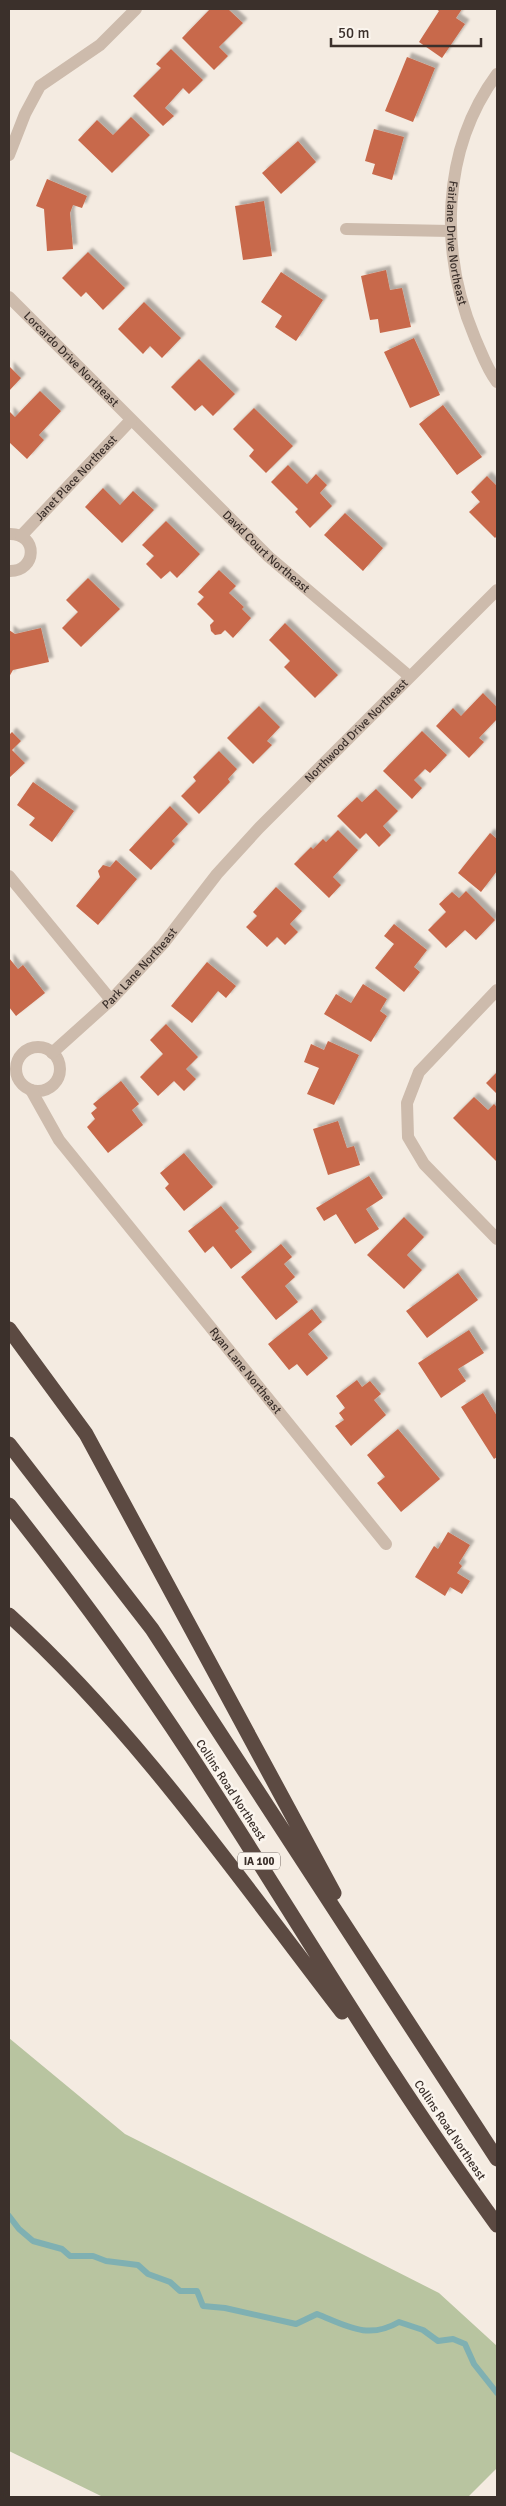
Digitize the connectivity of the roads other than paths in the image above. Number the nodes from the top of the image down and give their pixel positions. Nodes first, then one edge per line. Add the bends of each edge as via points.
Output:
1 (136, 9) edge
2 (497, 74) edge
3 (9, 155) edge
4 (346, 229) dead end
5 (450, 231) junction
6 (9, 297) edge
7 (497, 382) edge
8 (131, 420) junction
9 (15, 535) edge
10 (9, 571) edge
11 (497, 590) edge
12 (409, 676) junction
13 (217, 874) joint
14 (9, 876) edge
15 (497, 990) edge
16 (111, 1000) junction
17 (52, 1053) junction
18 (31, 1090) junction
19 (497, 1239) edge
20 (9, 1329) edge
21 (9, 1444) edge
22 (9, 1505) edge
23 (386, 1544) dead end
24 (9, 1615) edge
25 (385, 1989) junction
26 (421, 2116) junction
27 (497, 2160) edge
28 (497, 2225) edge

1 - 3 street via 100,45 40,86
2 - 5 street, Fairlane Drive Northeast via 466,134 452,183
4 - 5 street
5 - 7 street, Fairlane Drive Northeast via 456,277 469,324
6 - 8 street, Lorcardo Drive Northeast
8 - 9 street, Janet Place Northeast
8 - 12 street, David Court Northeast via 269,557
9 - 10 street, Janet Place Northeast via 29,544 30,556 19,570
11 - 12 street, Northwood Drive Northeast
12 - 13 street, Northwood Drive Northeast
13 - 16 street, Park Lane Northeast via 163,944
14 - 16 street
15 - 19 street via 419,1072 407,1103 408,1136 424,1164
16 - 17 street, Park Lane Northeast
17 - 18 street via 60,1066 57,1080 46,1090
17 - 18 street via 32,1048 21,1055 16,1068 20,1081
18 - 23 street, Ryan Lane Northeast via 59,1140
20 - 25 highway via 86,1434
21 - 25 highway, Collins Road Northeast / IA 100 via 152,1630
22 - 26 highway, Collins Road Northeast / IA 100 via 106,1634 190,1754 335,1986
24 - 26 highway via 147,1762
25 - 27 highway, Collins Road Northeast / IA 100
26 - 28 highway, Collins Road Northeast / IA 100

